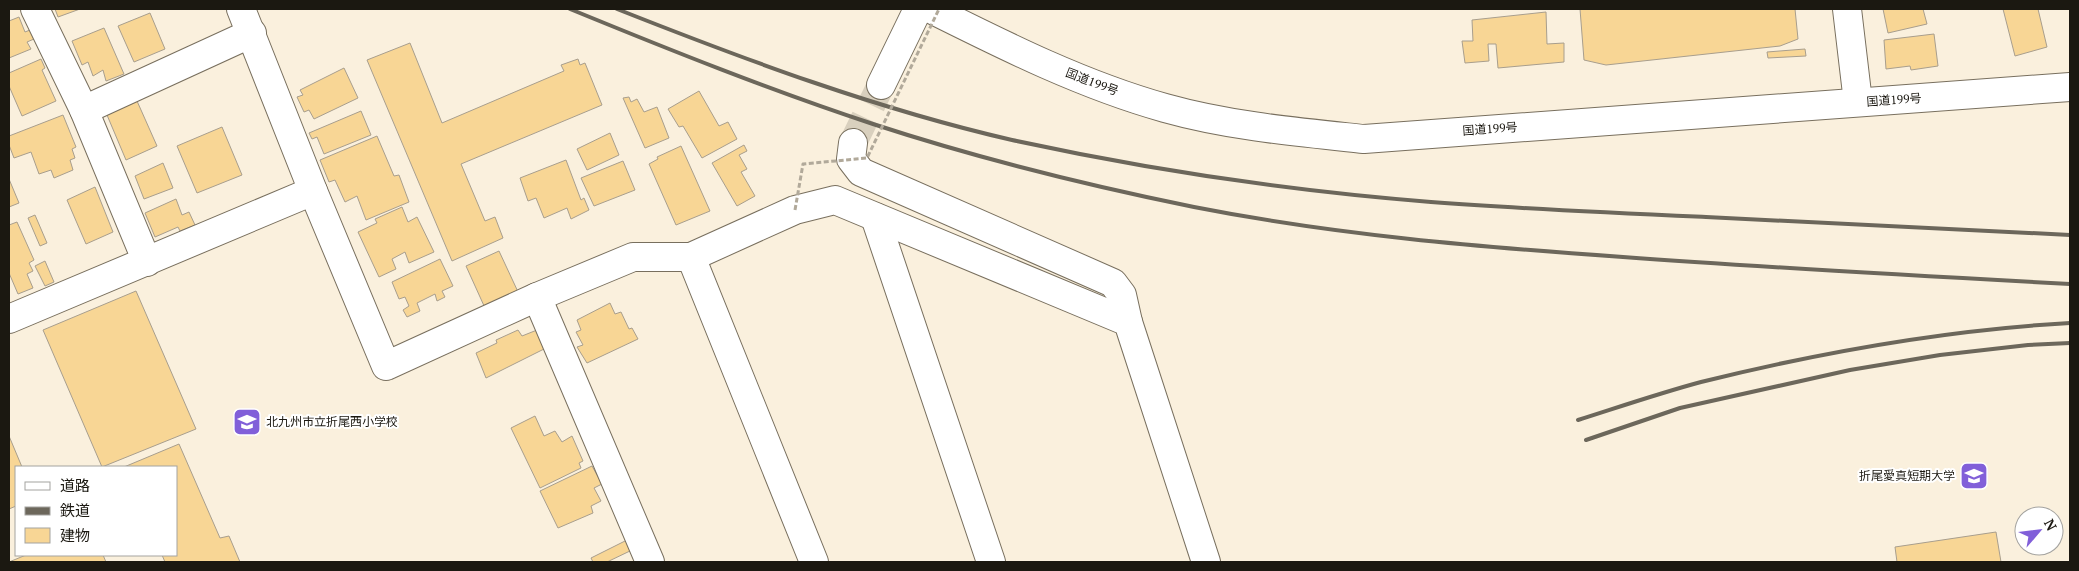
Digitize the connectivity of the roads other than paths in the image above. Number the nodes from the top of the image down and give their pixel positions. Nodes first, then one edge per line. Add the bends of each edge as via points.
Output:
1 (35, 9) edge
2 (240, 9) edge
3 (918, 9) edge
4 (932, 9) edge
5 (1847, 9) edge
6 (252, 33) junction
7 (881, 85) tunnel mouth
8 (2070, 87) edge
9 (1858, 102) junction
10 (84, 110) junction
11 (853, 143) tunnel mouth
12 (313, 191) junction
13 (875, 217) junction
14 (691, 257) junction
15 (147, 262) junction
16 (538, 296) junction
17 (9, 319) edge
18 (1128, 322) junction
19 (650, 562) edge
20 (814, 562) edge
21 (991, 562) edge
22 (1206, 562) edge

1 - 10 main road
2 - 6 main road
3 - 7 main road
4 - 9 main road, 国道199号 via 1027,56 1097,85 1166,108 1302,133 1364,139
5 - 9 main road
6 - 10 main road
6 - 12 main road
8 - 9 main road, 国道199号
10 - 15 main road
11 - 18 main road via 852,159 861,172 1113,283 1122,295
12 - 15 main road
12 - 16 main road via 386,366
13 - 14 main road via 835,200 795,210
13 - 18 main road
13 - 21 main road
14 - 16 main road via 633,257
14 - 20 main road
15 - 17 main road
16 - 19 main road
18 - 22 main road

